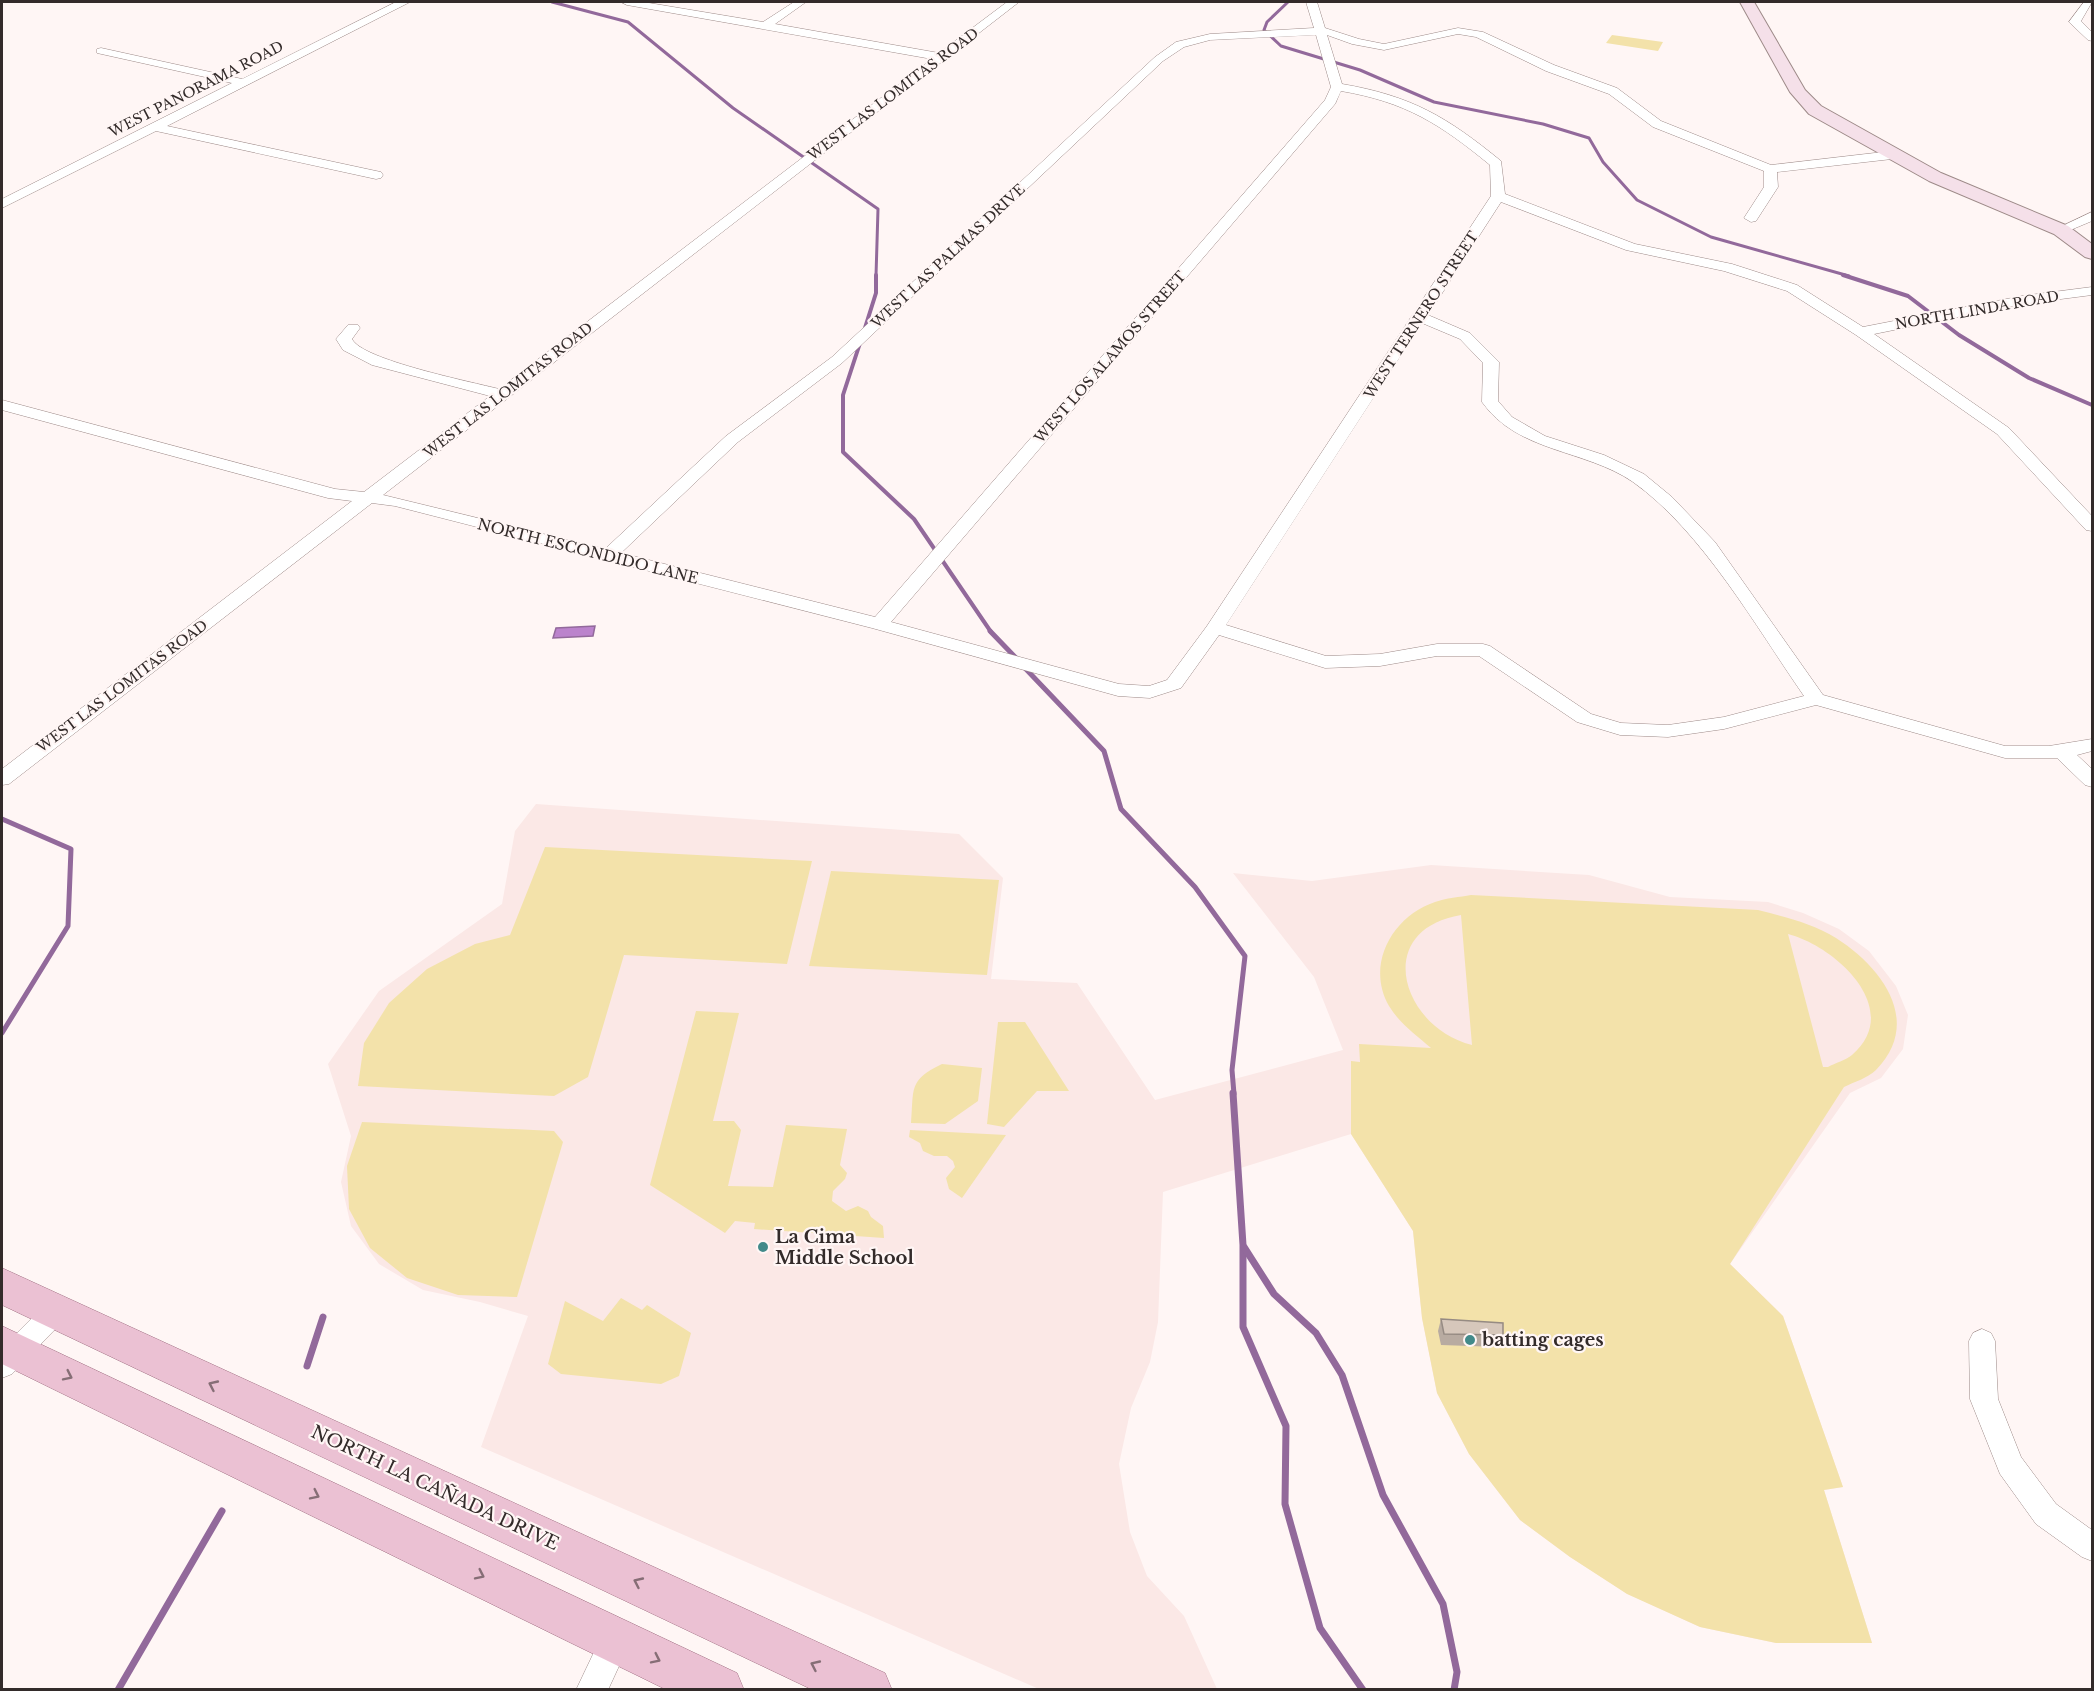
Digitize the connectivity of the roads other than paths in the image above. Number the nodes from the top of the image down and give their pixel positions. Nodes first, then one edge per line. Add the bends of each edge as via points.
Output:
1 (404, 2) edge
2 (627, 2) edge
3 (801, 2) edge
4 (1013, 2) edge
5 (1312, 2) edge
6 (1747, 2) edge
7 (2089, 2) edge
8 (765, 26) junction
9 (1319, 31) junction
10 (2092, 38) edge
11 (101, 51) dead end
12 (941, 57) junction
13 (242, 82) junction
14 (1337, 87) junction
15 (153, 127) junction
16 (1892, 155) junction
17 (1770, 169) junction
18 (376, 175) dead end
19 (1498, 196) junction
20 (2, 204) edge
21 (2092, 216) edge
22 (1751, 218) dead end
23 (2061, 230) junction
24 (2092, 253) edge
25 (2092, 291) edge
26 (1420, 317) junction
27 (353, 328) dead end
28 (1861, 332) junction
29 (502, 395) junction
30 (2, 405) edge
31 (369, 498) junction
32 (2092, 526) edge
33 (608, 556) junction
34 (879, 624) junction
35 (1215, 628) junction
36 (1174, 684) joint
37 (1816, 699) junction
38 (2092, 745) edge
39 (2055, 753) junction
40 (2, 779) edge
41 (2092, 780) edge
42 (2, 1286) edge
43 (56, 1311) junction
44 (1982, 1341) dead end
45 (6, 1354) edge
46 (2092, 1548) edge
47 (616, 1640) junction
48 (591, 1689) edge
49 (720, 1689) edge
50 (868, 1689) edge

1 - 13 street, WEST PANORAMA ROAD
2 - 8 street
3 - 8 street
4 - 12 street, WEST LAS LOMITAS ROAD
5 - 9 street
6 - 16 street via 1798,92 1815,110
7 - 10 street via 2075,22
8 - 12 street
9 - 14 street
9 - 17 street, WEST LAS PALMAS DRIVE via 1384,46 1458,31 1479,34 1550,68 1613,91 1657,124
9 - 33 street, WEST LAS PALMAS DRIVE via 1210,37 1172,49 837,360 732,439
11 - 13 street
12 - 29 street, WEST LAS LOMITAS ROAD
13 - 15 street, WEST PANORAMA ROAD
14 - 19 street via 1401,102 1465,138 1496,164
14 - 34 street, WEST LOS ALAMOS STREET via 1331,102
15 - 18 street
15 - 20 street, WEST PANORAMA ROAD
16 - 17 street
16 - 23 street via 1983,199
17 - 22 street via 1771,187
19 - 26 street, WEST TERNERO STREET
19 - 28 street via 1631,247 1764,277 1792,288
21 - 23 street
23 - 24 street
25 - 28 street, NORTH LINDA ROAD via 2022,300
26 - 35 street, WEST TERNERO STREET
26 - 37 street via 1466,336 1491,362 1490,402 1506,420 1539,439 1598,458 1629,473 1666,501 1709,546
27 - 29 street via 344,339 348,347 378,362
28 - 32 street via 2003,431
29 - 31 street, WEST LAS LOMITAS ROAD
30 - 31 street, NORTH ESCONDIDO LANE via 334,494
31 - 33 street, NORTH ESCONDIDO LANE via 395,501
31 - 40 street, WEST LAS LOMITAS ROAD
33 - 34 street, NORTH ESCONDIDO LANE
34 - 36 street, NORTH ESCONDIDO LANE via 1118,690 1150,692
35 - 36 street, WEST TERNERO STREET
35 - 37 street via 1325,662 1380,660 1437,650 1483,650 1584,718 1620,729 1668,731 1724,723
37 - 39 street via 1993,749 2027,755
38 - 39 street
39 - 41 street
42 - 43 main road, NORTH LA CAÑADA DRIVE
43 - 45 street
50 -> 43 main road, NORTH LA CAÑADA DRIVE
44 - 46 street via 1984,1399 2010,1465 2046,1514
45 -> 47 main road
47 - 48 street
47 -> 49 main road

